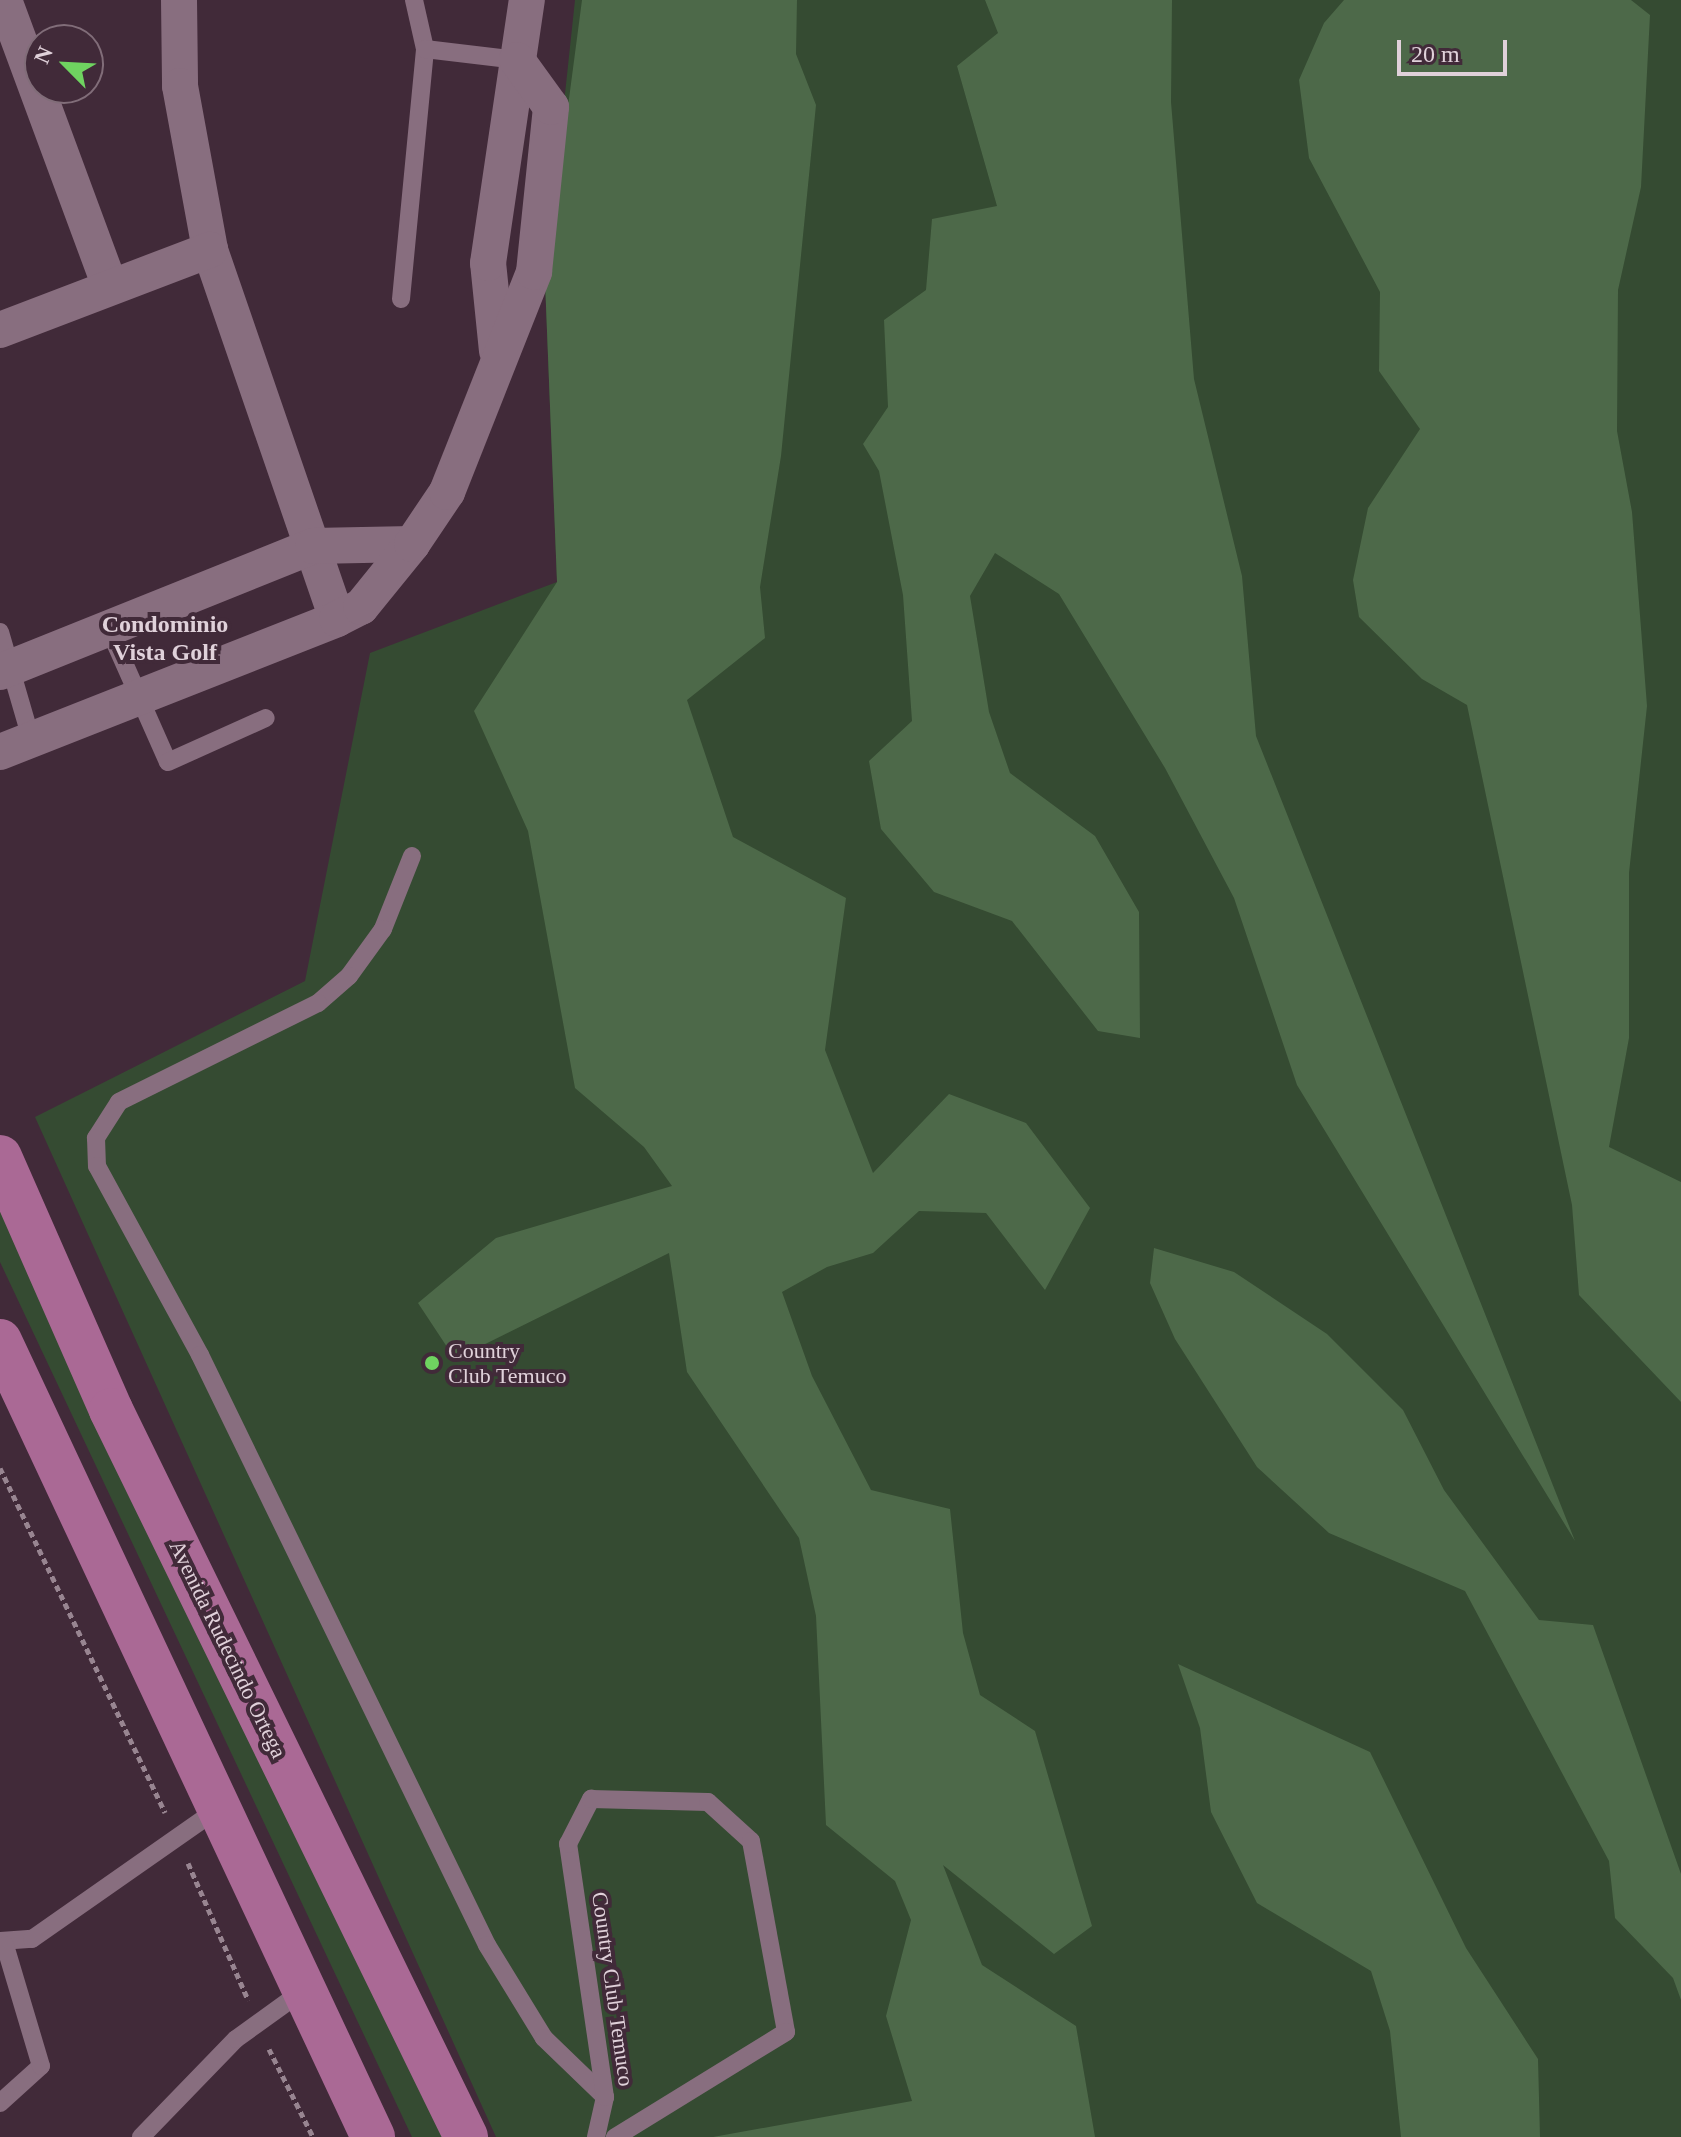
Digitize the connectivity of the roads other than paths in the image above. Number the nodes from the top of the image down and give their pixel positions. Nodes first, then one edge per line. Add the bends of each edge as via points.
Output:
1 (4, 0) edge
2 (179, 0) edge
3 (414, 0) edge
4 (527, 0) edge
5 (425, 49) junction
6 (517, 60) junction
7 (210, 250) junction
8 (110, 287) junction
9 (401, 299) dead end
10 (0, 330) edge
11 (412, 544) junction
12 (313, 546) junction
13 (337, 619) junction
14 (109, 629) junction
15 (0, 632) edge
16 (3, 671) edge
17 (138, 695) junction
18 (266, 718) dead end
19 (15, 746) edge
20 (412, 856) dead end
21 (0, 1157) edge
22 (0, 1341) edge
23 (218, 1809) junction
24 (3, 1943) edge
25 (304, 1990) junction
26 (605, 2097) junction
27 (0, 2103) edge
28 (141, 2137) edge
29 (373, 2137) edge
30 (466, 2137) edge
31 (596, 2137) edge
32 (615, 2137) edge

1 - 8 street
2 - 7 street via 180,86
3 - 5 lane
4 - 6 street
5 - 6 lane
5 - 9 lane
6 - 11 street via 551,107 534,272 497,352 476,428 447,492
7 - 8 street
7 - 12 street
8 - 10 street
11 - 12 street
11 - 13 street via 361,607
12 - 13 street
12 - 14 street
13 - 17 street
14 - 16 street
14 - 17 lane
15 - 16 lane
16 - 19 lane
17 - 18 lane via 168,762
17 - 19 street
20 - 26 lane via 383,929 343,982 318,1003 119,1102 96,1138 97,1166 200,1355 487,1945 544,2038
21 - 30 main road, Avenida Rudecindo Ortega via 118,1424
22 - 23 main road
23 - 24 lane via 32,1939
23 - 25 main road
24 - 27 lane via 41,2066
25 - 28 lane via 257,2020
25 - 29 main road
26 - 31 lane, Country Club Temuco
26 - 32 lane, Country Club Temuco via 568,1844 591,1799 708,1802 751,1841 786,2032

